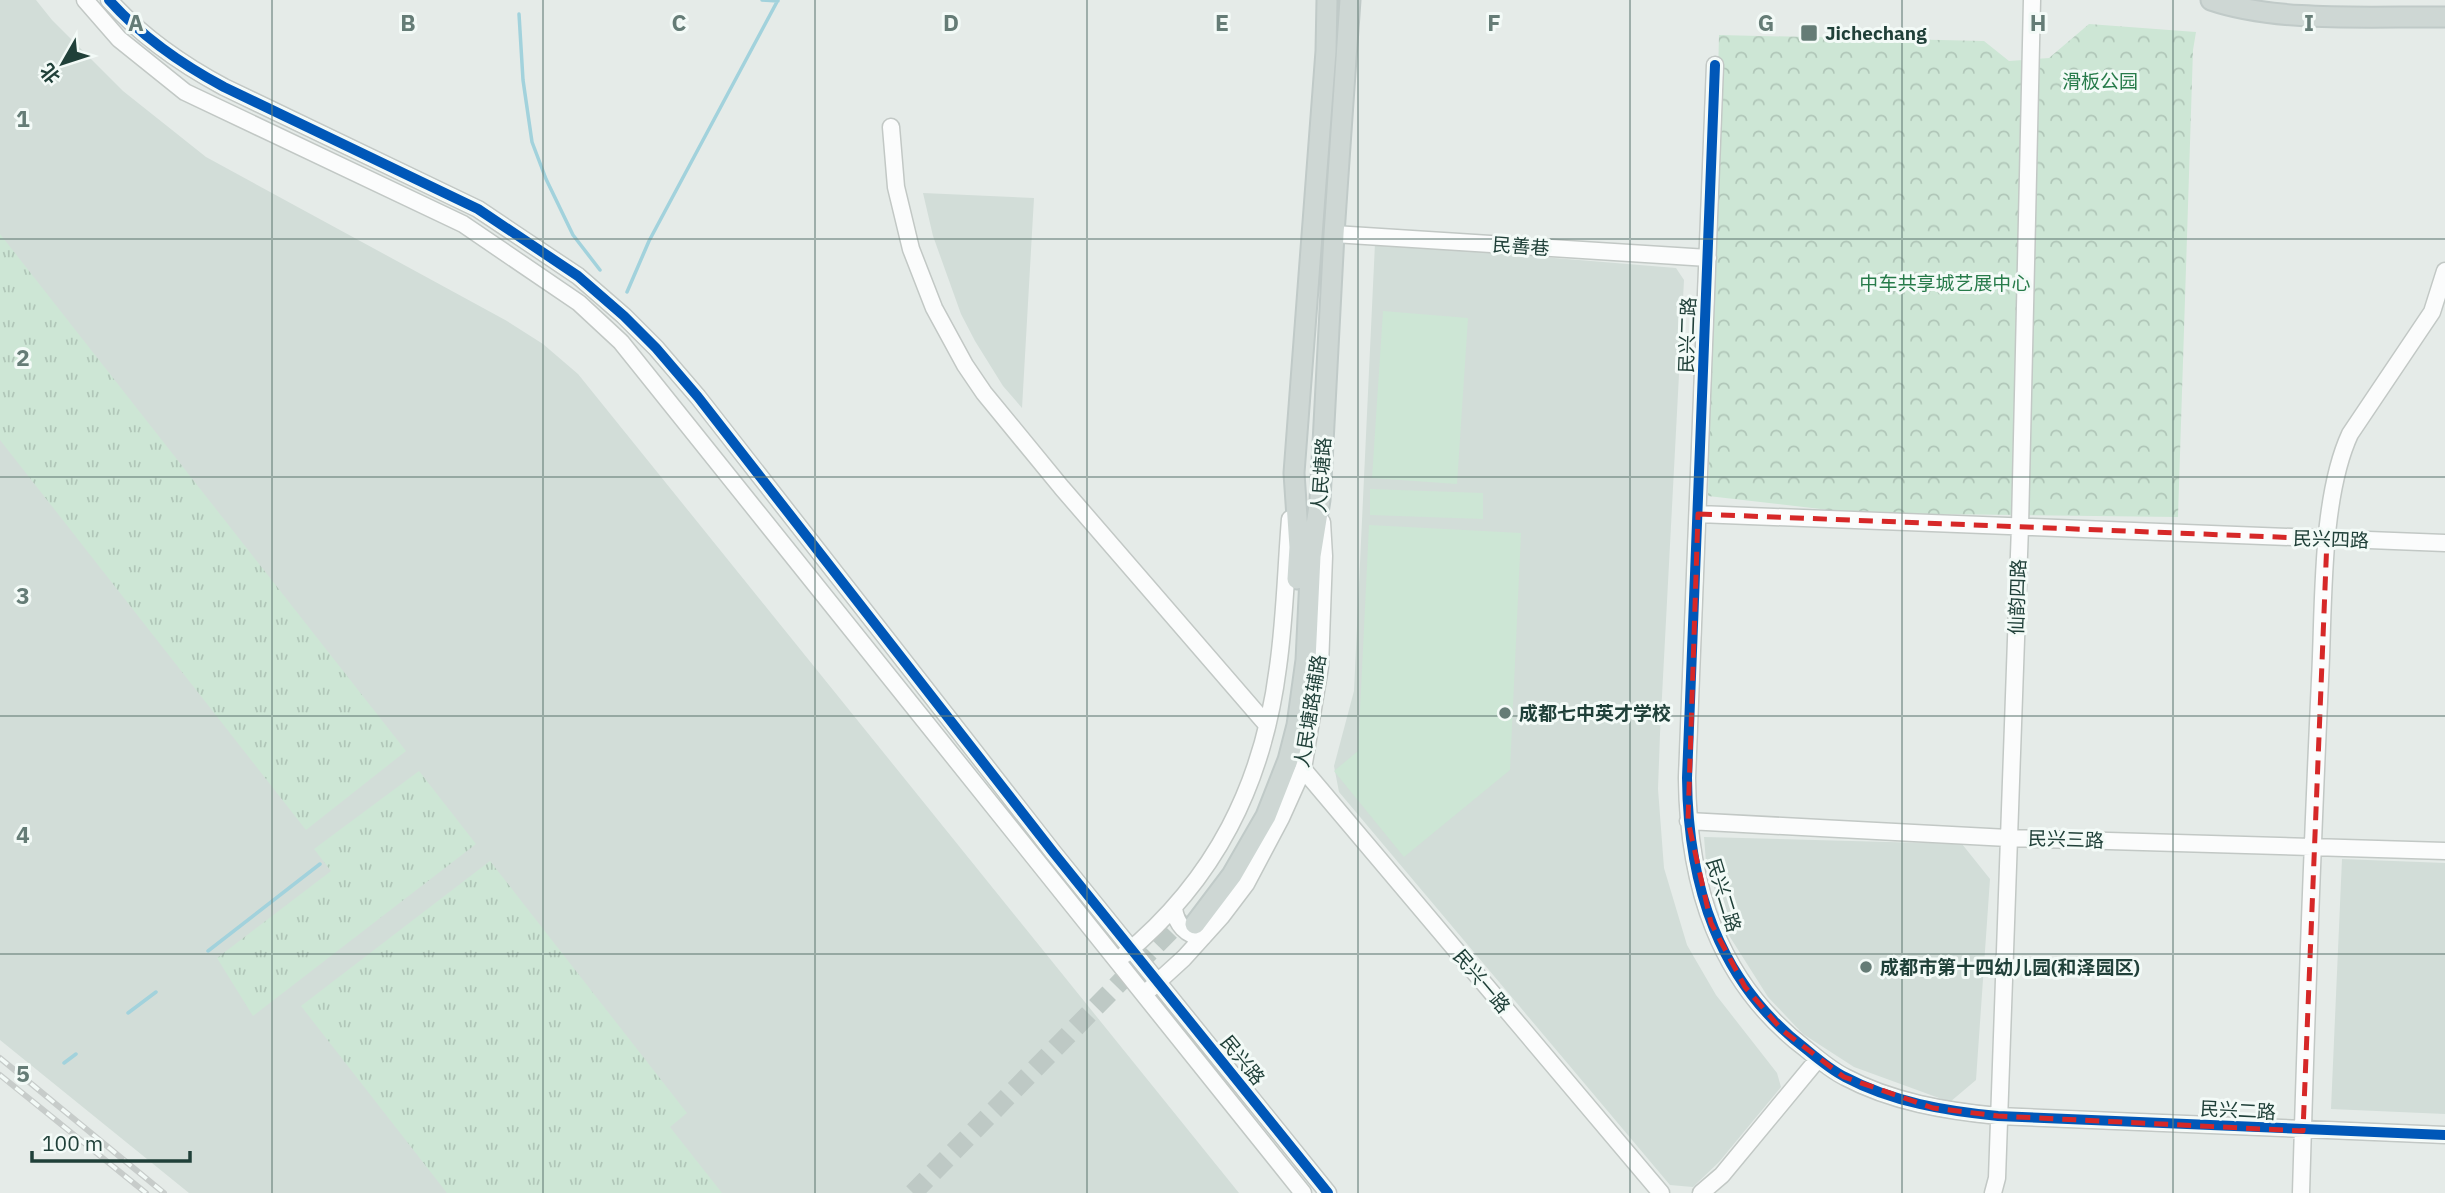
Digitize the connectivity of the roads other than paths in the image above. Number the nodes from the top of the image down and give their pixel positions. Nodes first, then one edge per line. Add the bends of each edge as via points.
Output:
1 (85, 0) edge
2 (109, 0) edge
3 (1327, 0) edge
4 (1350, 0) edge
5 (2032, 0) edge
6 (2211, 0) edge
7 (2445, 17) edge
8 (1715, 65) dead end
9 (891, 127) dead end
10 (1334, 234) junction
11 (1708, 258) junction
12 (2445, 271) edge
13 (1294, 473) junction
14 (1321, 500) junction
15 (1698, 514) junction
16 (2020, 526) junction
17 (2327, 539) junction
18 (2445, 543) edge
19 (1267, 725) junction
20 (1303, 769) junction
21 (1688, 821) junction
22 (2008, 838) junction
23 (2312, 847) junction
24 (2445, 851) edge
25 (1190, 921) junction
26 (1131, 949) junction
27 (1116, 961) junction
28 (1158, 982) junction
29 (1143, 995) junction
30 (1818, 1059) junction
31 (1998, 1116) junction
32 (2303, 1130) junction
33 (2445, 1135) edge
34 (1303, 1193) edge
35 (1328, 1193) edge
36 (1661, 1193) edge
37 (1701, 1193) edge
38 (1993, 1193) edge
39 (2301, 1193) edge

1 - 27 street, 民兴路 via 118,39 186,92 463,224 579,303 621,342
2 - 26 street, 民兴路 via 185,66 478,208 578,276 624,316 698,397
3 - 13 main road, 人民塘路
4 - 10 main road, 人民塘路
5 - 16 street, 仙韵四路
6 - 7 main road via 2291,15
8 - 11 street, 民兴二路
9 - 19 street via 896,187 911,249 934,308 965,365 1062,488
10 - 11 street, 民善巷
10 - 14 main road, 人民塘路
11 - 15 street, 民兴二路
12 - 17 street via 2432,312 2358,420 2342,452
13 - 19 street, 人民塘路辅路 via 1278,668
13 - 25 main road, 人民塘路 via 1298,547 1294,651 1281,735 1266,787
14 - 20 street, 人民塘路辅路 via 1320,667
14 - 25 main road, 人民塘路 via 1311,556 1306,660 1288,760 1254,838 1215,900
15 - 16 street, 民兴四路
15 - 21 street, 民兴二路
16 - 17 street, 民兴四路
16 - 22 street, 仙韵四路
17 - 18 street, 民兴四路
17 - 23 street
19 - 25 street, 人民塘路辅路 via 1260,758 1233,823 1210,861
20 - 25 street, 人民塘路辅路 via 1246,884
20 - 36 street, 民兴一路
21 - 22 street, 民兴三路
21 - 30 street, 民兴二路 via 1704,901 1728,960 1775,1023
22 - 23 street, 民兴三路
22 - 31 street, 仙韵四路
23 - 24 street, 民兴三路
23 - 32 street
25 - 26 street, 人民塘路辅路
25 - 28 street, 人民塘路辅路
26 - 27 street, 人民塘路辅路
26 - 28 street, 民兴路
27 - 29 street, 民兴路
28 - 29 street, 人民塘路辅路
28 - 35 street, 民兴路
29 - 34 street, 民兴路
30 - 31 street, 民兴二路 via 1844,1077 1933,1108
30 - 37 street via 1722,1175
31 - 32 street, 民兴二路
31 - 38 street, 仙韵四路
32 - 33 street, 民兴二路
32 - 39 street

